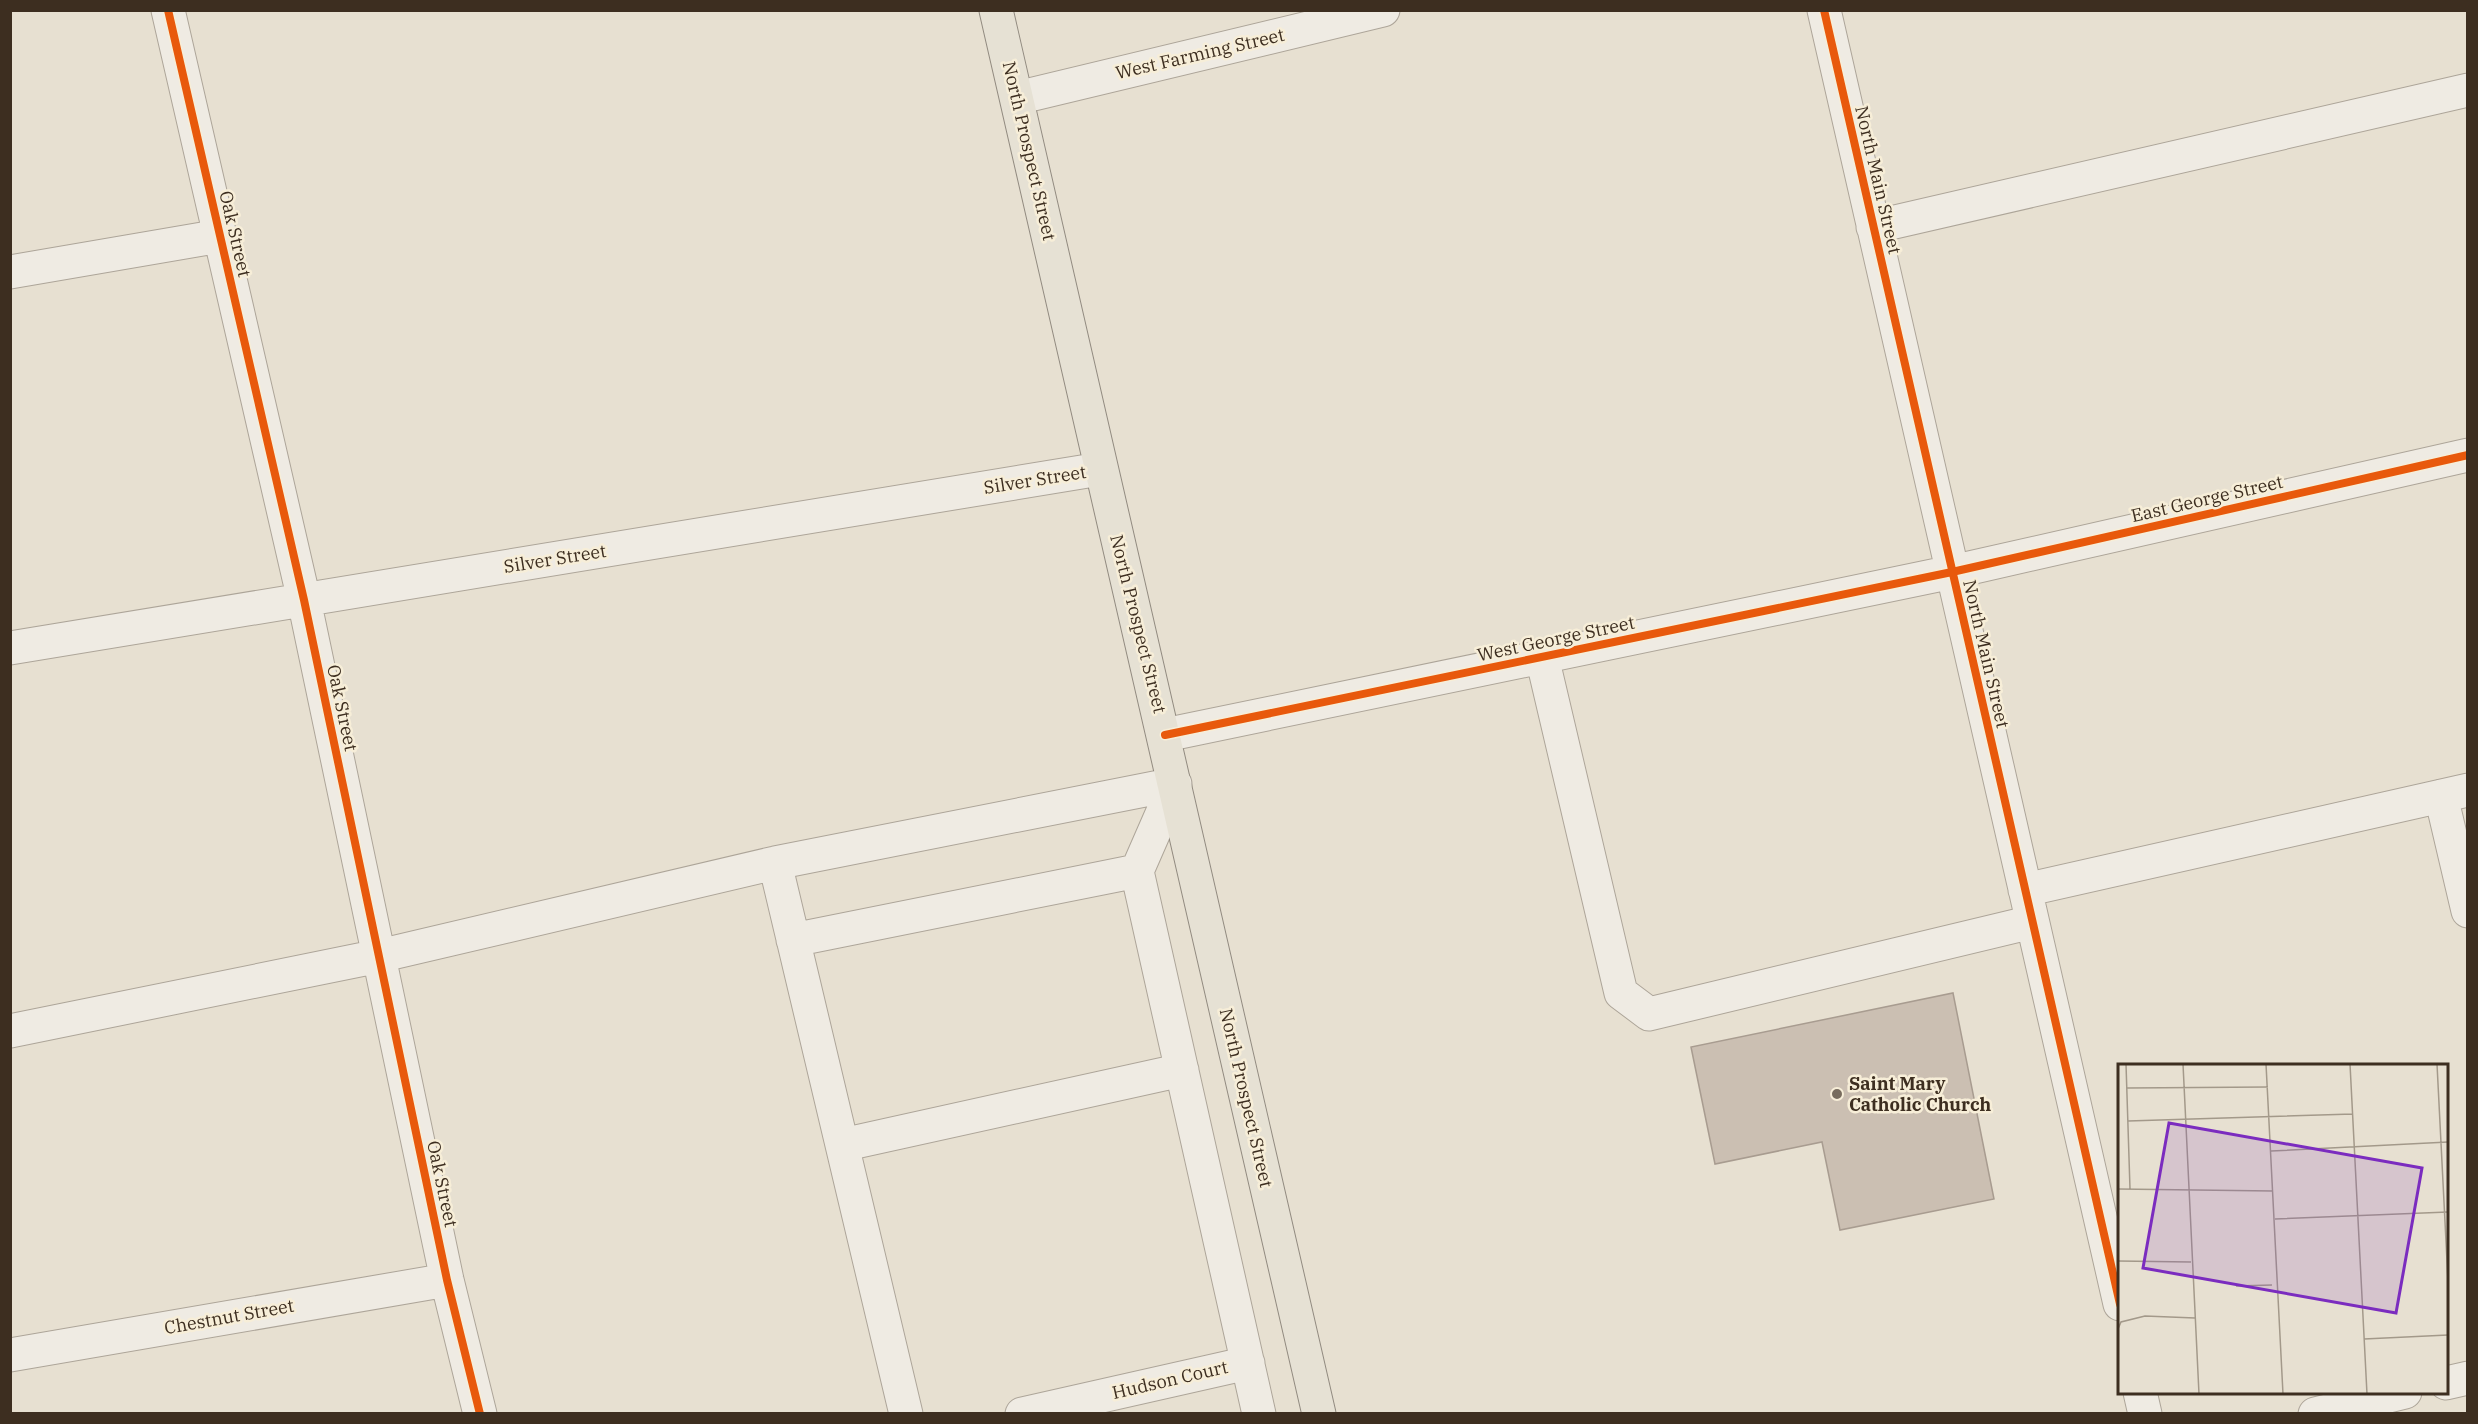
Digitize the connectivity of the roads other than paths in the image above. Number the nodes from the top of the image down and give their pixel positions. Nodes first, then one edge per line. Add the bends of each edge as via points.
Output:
1 (168, 10) edge
2 (996, 10) edge
3 (1383, 10) edge
4 (1824, 10) edge
5 (2468, 90) edge
6 (1017, 98) junction
7 (1873, 227) junction
8 (220, 236) junction
9 (10, 272) edge
10 (2468, 455) edge
11 (1100, 469) junction
12 (1952, 572) junction
13 (304, 600) junction
14 (10, 648) edge
15 (1542, 657) junction
16 (1165, 735) junction
17 (1175, 784) junction
18 (2454, 793) edge
19 (775, 863) junction
20 (1137, 871) junction
21 (2025, 890) junction
22 (2468, 911) edge
23 (2032, 922) junction
24 (793, 940) junction
25 (379, 956) junction
26 (10, 1031) edge
27 (1182, 1070) junction
28 (842, 1145) junction
29 (447, 1280) junction
30 (2118, 1295) edge
31 (10, 1354) edge
32 (1248, 1363) junction
33 (2468, 1378) edge
34 (2448, 1383) edge
35 (2140, 1394) edge
36 (2396, 1394) edge
37 (480, 1413) edge
38 (906, 1413) edge
39 (1022, 1413) edge
40 (1260, 1413) edge
41 (1319, 1413) edge
42 (2145, 1413) edge
43 (2315, 1413) edge

1 - 8 street, Oak Street
2 - 6 main road, North Prospect Street
3 - 6 street, West Farming Street
4 - 7 street, North Main Street
5 - 7 street
6 - 11 main road, North Prospect Street
7 - 12 street, North Main Street
8 - 9 street
8 - 13 street, Oak Street
10 - 12 street, East George Street
11 - 13 street, Silver Street
11 - 16 main road, North Prospect Street
12 - 15 street, West George Street
12 - 21 street, North Main Street
13 - 14 street, Silver Street
13 - 25 street, Oak Street
15 - 16 street, West George Street
15 - 23 street via 1621,993 1649,1014
16 - 17 main road, North Prospect Street
17 - 19 street
17 - 20 street
17 - 41 main road, North Prospect Street
18 - 21 street
18 - 22 street
19 - 24 street
19 - 25 street
20 - 24 street
20 - 27 street
21 - 23 street, North Main Street
23 - 30 street, North Main Street
24 - 28 street
25 - 26 street
25 - 29 street, Oak Street
27 - 28 street
27 - 32 street
28 - 38 street
29 - 31 street, Chestnut Street
29 - 37 street, Oak Street
32 - 39 street, Hudson Court
32 - 40 street
33 - 34 street
35 - 42 street
36 - 43 street

